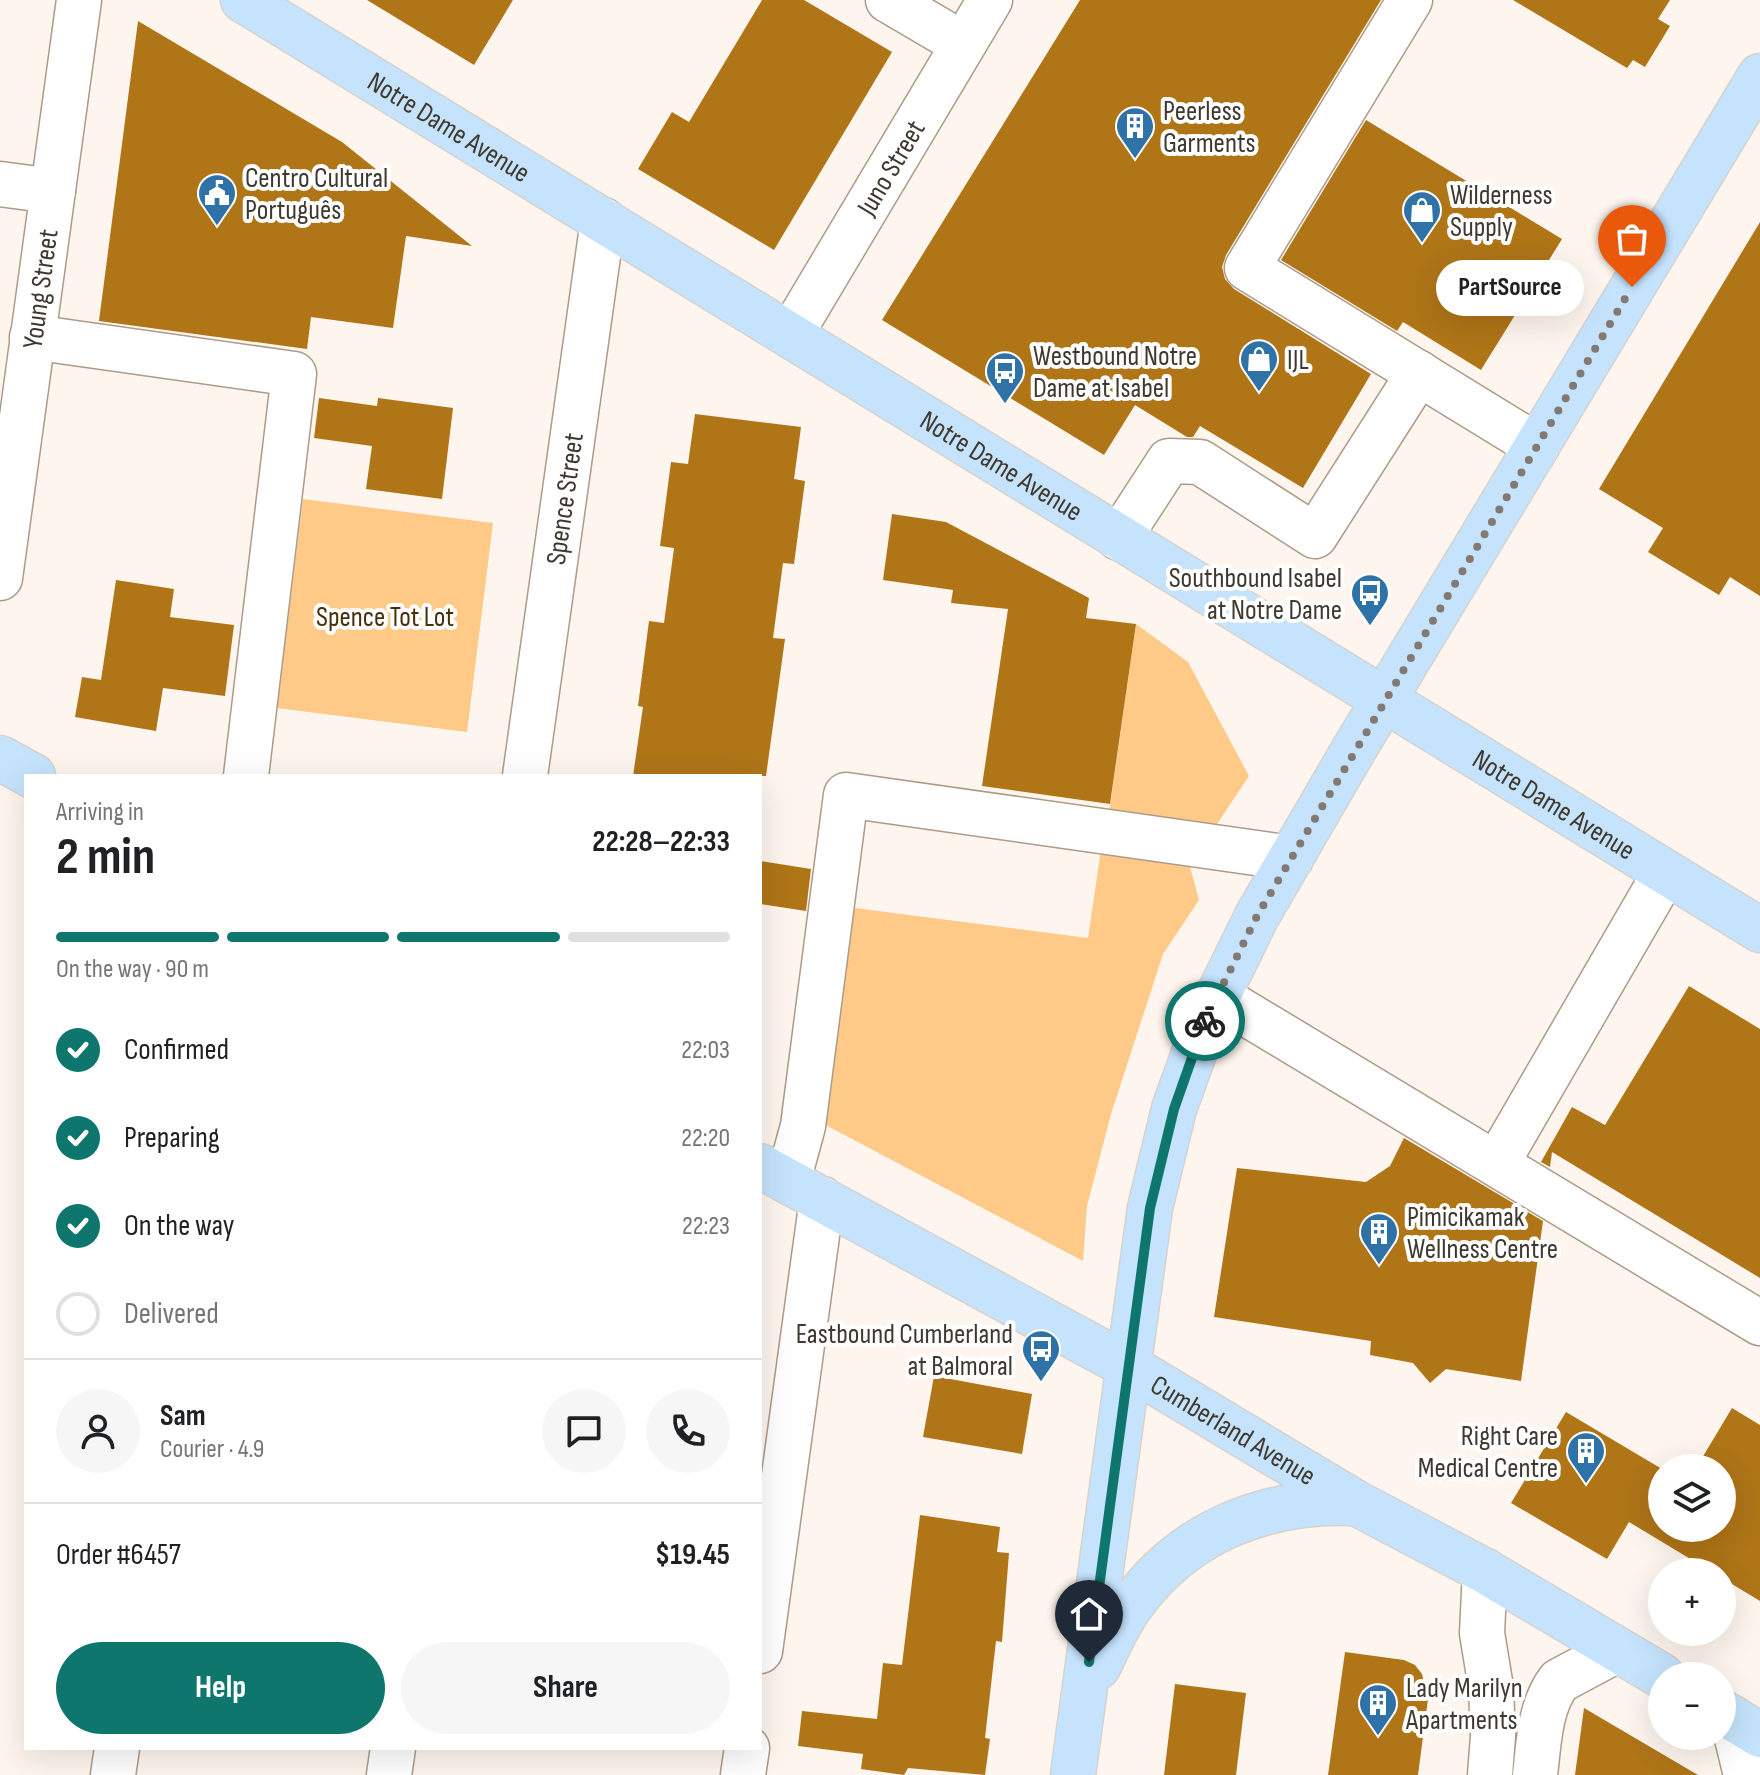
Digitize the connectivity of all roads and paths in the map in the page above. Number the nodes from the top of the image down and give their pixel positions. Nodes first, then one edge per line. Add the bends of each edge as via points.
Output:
1 (79, 0) edge
2 (243, 0) edge
3 (888, 0) edge
4 (990, 0) edge
5 (1410, 0) edge
6 (963, 44) junction
7 (1760, 76) edge
8 (0, 184) edge
9 (53, 191) junction
10 (603, 220) junction
11 (791, 334) junction
12 (32, 337) junction
13 (1419, 373) junction
14 (1537, 446) junction
15 (1119, 538) junction
16 (0, 578) edge
17 (1383, 701) junction
18 (0, 758) edge
19 (29, 774) edge
20 (246, 774) edge
21 (525, 774) edge
22 (1291, 858) junction
23 (1665, 873) junction
24 (1760, 930) edge
25 (1217, 996) junction
26 (1497, 1163) junction
27 (790, 1182) edge
28 (1760, 1323) edge
29 (1128, 1366) junction
30 (1356, 1503) junction
31 (1485, 1571) junction
32 (762, 1620) edge
33 (1617, 1650) junction
34 (1648, 1668) edge
35 (1085, 1691) junction
36 (1738, 1721) edge
37 (117, 1750) edge
38 (393, 1750) edge
39 (747, 1750) edge
40 (113, 1775) edge
41 (389, 1775) edge
42 (743, 1775) edge
43 (1073, 1775) edge
44 (1490, 1775) edge
45 (1535, 1775) edge
46 (1746, 1775) edge

1 - 9 street, Young Street
2 - 10 main road, Notre Dame Avenue
3 - 6 street
4 - 6 street, Juno Street
5 - 13 street via 1247,268
6 - 11 street, Juno Street
7 - 14 main road
8 - 9 street
9 - 12 street, Young Street
10 - 11 main road, Notre Dame Avenue
10 - 21 street, Spence Street
11 - 15 main road, Notre Dame Avenue
12 - 16 street, Young Street
12 - 20 street via 294,374
13 - 14 street
13 - 15 street via 1315,536 1200,462 1169,461
14 - 17 main road
15 - 17 main road, Notre Dame Avenue
17 - 22 main road
17 - 23 main road, Notre Dame Avenue
18 - 19 main road
22 - 25 main road
22 - 27 street via 846,795 803,1126
23 - 24 main road, Notre Dame Avenue
23 - 26 street
25 - 26 street
25 - 29 main road via 1186,1069 1164,1147
26 - 28 street
27 - 29 main road, Cumberland Avenue
27 - 32 street
29 - 30 main road, Cumberland Avenue
29 - 35 main road
30 - 31 main road, Cumberland Avenue
30 - 35 main road via 1319,1501 1281,1508 1205,1534 1157,1573 1128,1609
31 - 33 main road, Cumberland Avenue
31 - 44 street via 1482,1633 1491,1688
33 - 34 main road, Cumberland Avenue
33 - 45 street via 1552,1690
35 - 43 main road
36 - 46 street
37 - 40 street
38 - 41 street
39 - 42 street

